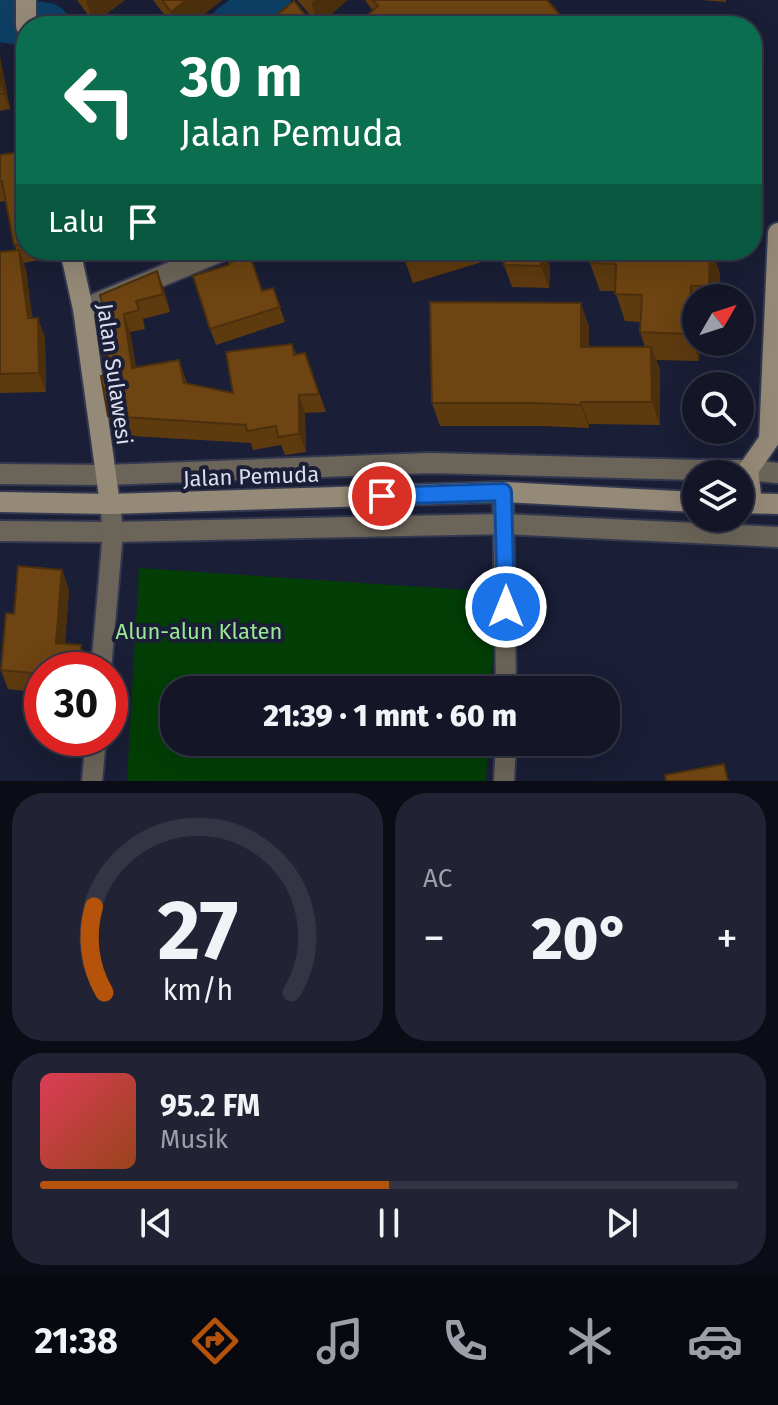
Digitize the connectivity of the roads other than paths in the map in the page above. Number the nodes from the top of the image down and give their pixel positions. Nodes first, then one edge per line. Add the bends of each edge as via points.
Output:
1 (778, 233) edge
2 (72, 260) edge
3 (200, 260) edge
4 (777, 264) edge
5 (83, 309) junction
6 (774, 446) edge
7 (754, 464) edge
8 (682, 470) edge
9 (754, 471) edge
10 (778, 473) edge
11 (0, 474) edge
12 (105, 475) junction
13 (503, 492) junction
14 (682, 501) edge
15 (0, 502) edge
16 (754, 503) edge
17 (110, 504) junction
18 (778, 504) edge
19 (505, 524) junction
20 (0, 531) edge
21 (113, 532) junction
22 (778, 537) edge
23 (103, 652) edge
24 (506, 676) edge
25 (94, 756) edge
26 (505, 756) edge
27 (92, 781) edge
28 (504, 781) edge

1 - 4 main road
2 - 5 main road, Jalan Sulawesi
3 - 5 street
4 - 6 main road
5 - 12 main road, Jalan Sulawesi
6 - 7 main road
8 - 12 street via 430,463
9 - 10 street
11 - 12 street
12 - 17 main road, Jalan Sulawesi
13 - 14 main road, Jalan Pemuda
13 - 17 main road, Jalan Pemuda
13 - 19 street
15 - 17 main road, Jalan Pemuda
16 - 18 main road
17 - 21 street
19 - 21 street
19 - 22 street
19 - 24 street
20 - 21 street
21 - 23 street
25 - 27 street
26 - 28 street

